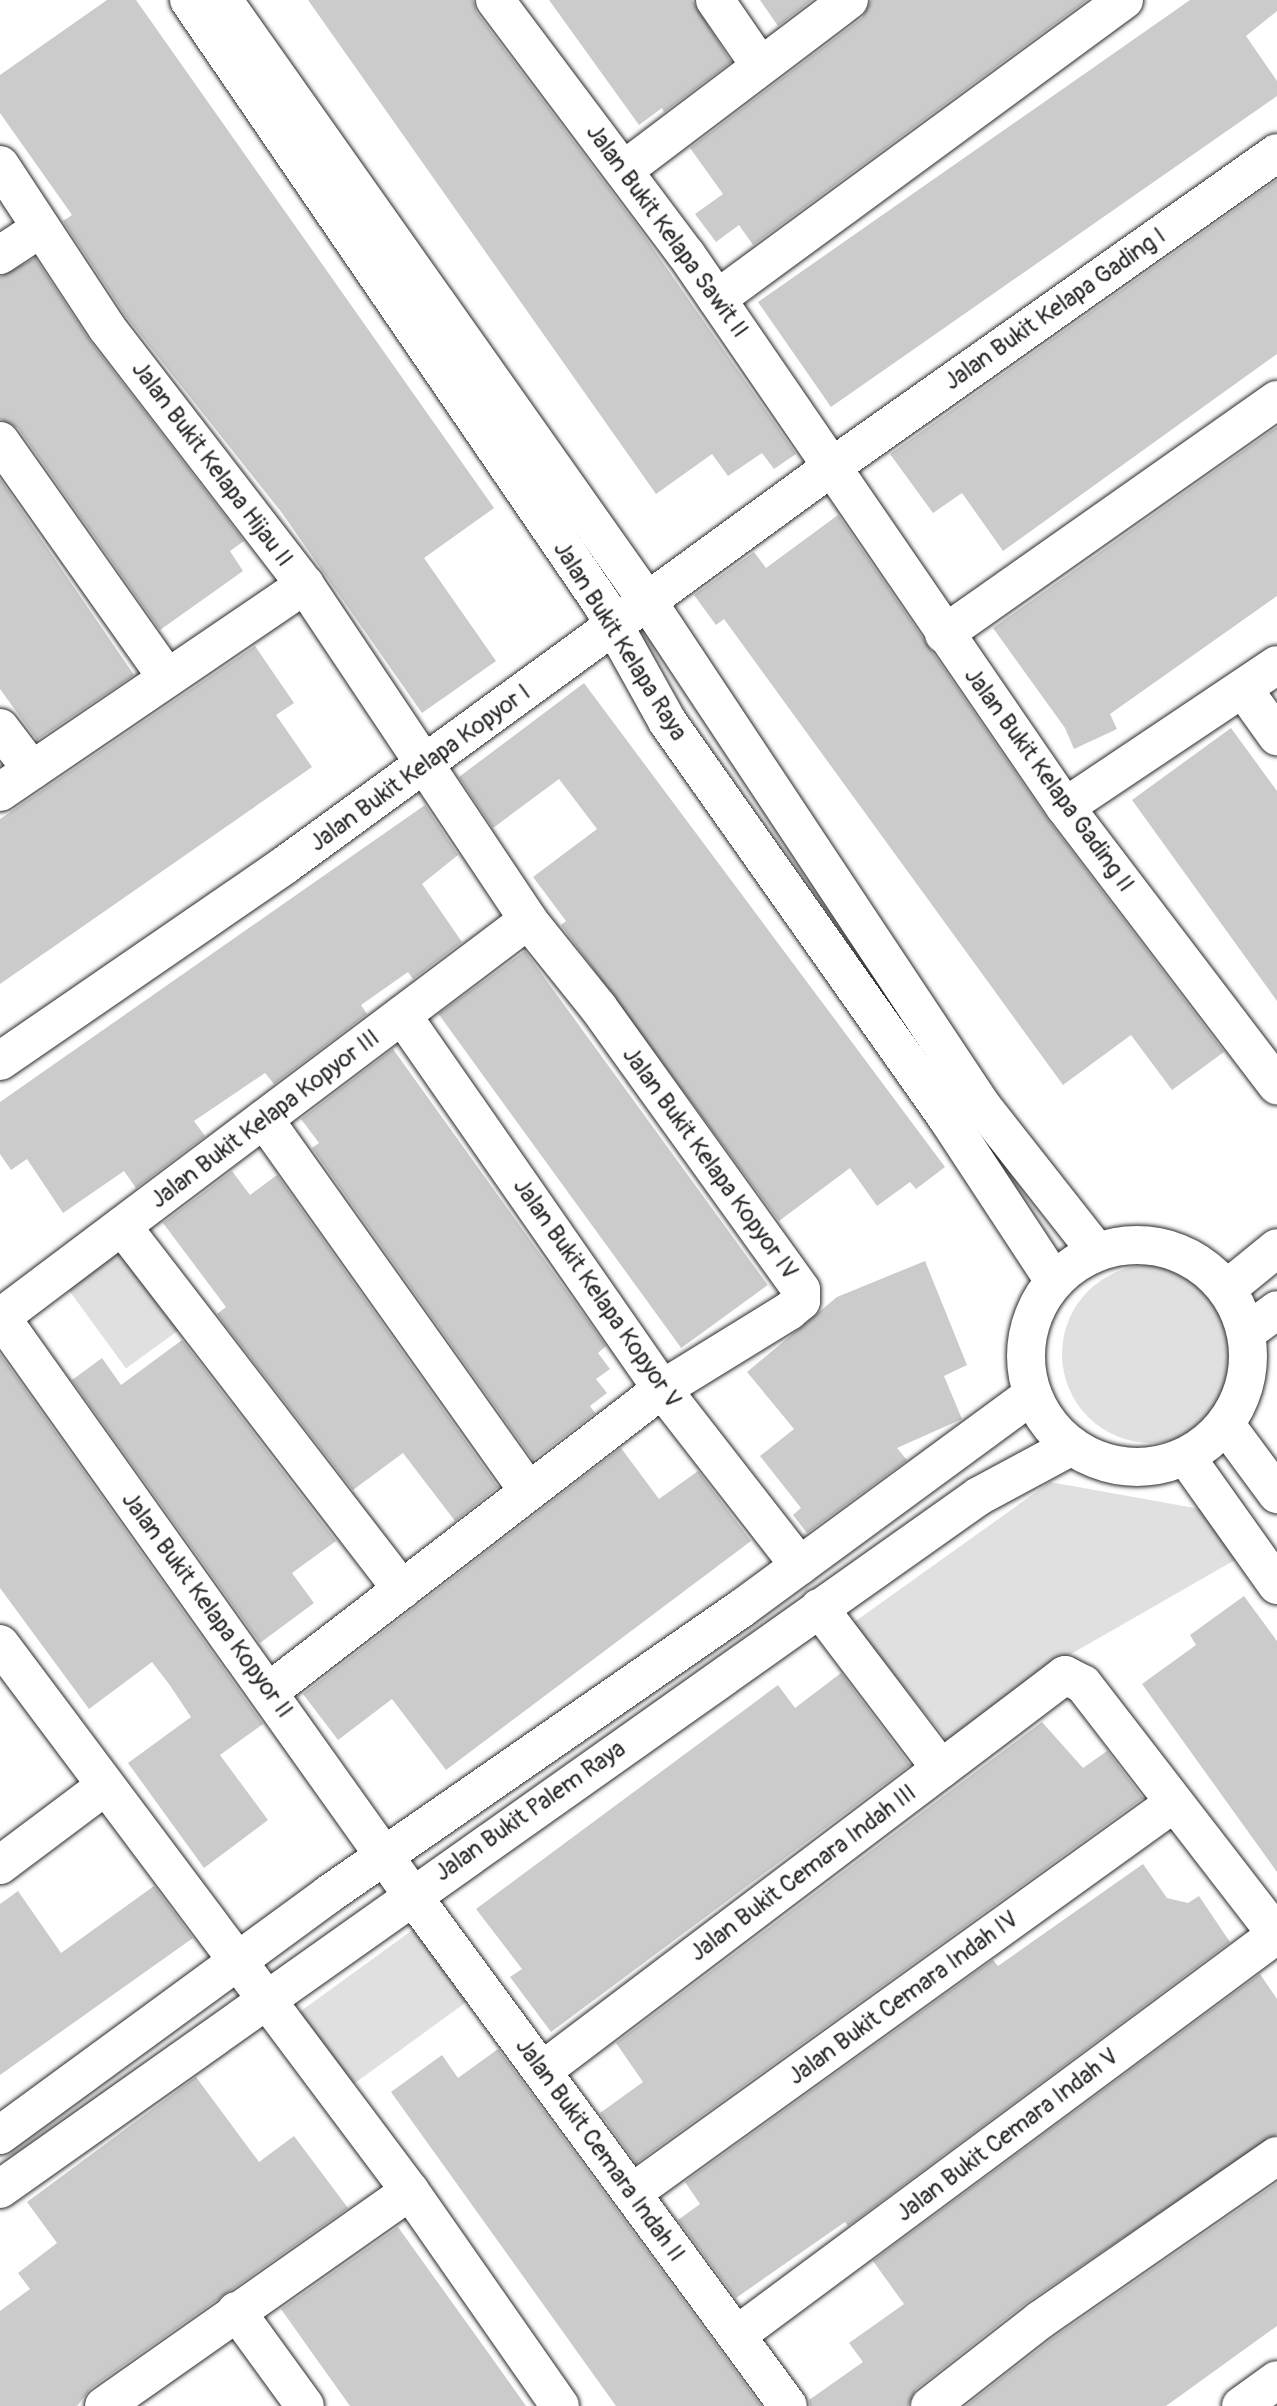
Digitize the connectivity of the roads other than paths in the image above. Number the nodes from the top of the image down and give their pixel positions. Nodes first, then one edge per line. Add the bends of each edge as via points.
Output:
1 (189, 0) edge
2 (223, 0) edge
3 (495, 0) edge
4 (715, 0) edge
5 (849, 0) edge
6 (1124, 0) edge
7 (759, 64) junction
8 (1277, 153) edge
9 (0, 165) edge
10 (624, 170) junction
11 (325, 172) junction
12 (41, 228) junction
13 (0, 255) edge
14 (717, 299) junction
15 (1277, 400) edge
16 (0, 441) edge
17 (833, 466) junction
18 (305, 585) junction
19 (648, 602) junction
20 (615, 627) junction
21 (944, 634) junction
22 (1277, 665) edge
23 (167, 678) junction
24 (1244, 690) junction
25 (0, 728) edge
26 (1277, 736) edge
27 (426, 763) junction
28 (32, 770) junction
29 (0, 792) edge
30 (1065, 807) junction
31 (528, 920) junction
32 (402, 1015) junction
33 (0, 1061) edge
34 (1277, 1085) edge
35 (264, 1119) junction
36 (122, 1226) junction
37 (1277, 1248) edge
38 (1096, 1251) junction
39 (1054, 1281) junction
40 (1228, 1288) junction
41 (1277, 1310) edge
42 (0, 1316) edge
43 (1247, 1332) junction
44 (662, 1389) junction
45 (1032, 1395) junction
46 (1226, 1425) junction
47 (1070, 1447) junction
48 (1186, 1457) junction
49 (528, 1491) junction
50 (1277, 1494) edge
51 (800, 1566) junction
52 (1277, 1585) edge
53 (402, 1590) junction
54 (819, 1608) junction
55 (0, 1644) edge
56 (269, 1692) junction
57 (607, 1702) junction
58 (631, 1740) junction
59 (941, 1769) junction
60 (104, 1787) junction
61 (1174, 1803) junction
62 (385, 1856) junction
63 (0, 1865) edge
64 (412, 1895) junction
65 (1277, 1935) edge
66 (236, 1962) junction
67 (264, 1999) junction
68 (542, 2071) junction
69 (0, 2135) edge
70 (1277, 2156) edge
71 (0, 2189) edge
72 (410, 2191) junction
73 (632, 2193) junction
74 (236, 2311) junction
75 (737, 2335) junction
76 (1277, 2380) edge
77 (104, 2406) edge
78 (305, 2406) edge
79 (560, 2406) edge
80 (788, 2406) edge
81 (930, 2406) edge
82 (1241, 2406) edge

1 - 11 street, Jalan Bukit Kelapa Raya
2 - 11 street, Jalan Bukit Kelapa Raya
3 - 10 street, Jalan Bukit Kelapa Sawit II
4 - 7 street
5 - 7 street
6 - 14 street
7 - 10 street
8 - 17 street, Jalan Bukit Kelapa Gading I
9 - 12 street, Jalan Bukit Kelapa Hijau II
10 - 14 street, Jalan Bukit Kelapa Sawit II
11 - 19 street, Jalan Bukit Kelapa Raya
11 - 20 street, Jalan Bukit Kelapa Raya
12 - 13 street
12 - 18 street, Jalan Bukit Kelapa Hijau II via 107,328
14 - 17 street, Jalan Bukit Kelapa Sawit II
15 - 21 street
16 - 23 street
17 - 19 street, Jalan Bukit Kelapa Kopyor I
17 - 21 street, Jalan Bukit Kelapa Gading II
18 - 23 street
18 - 27 street, Jalan Bukit Kelapa Hijau II
19 - 20 street, Jalan Bukit Kelapa Kopyor I
19 - 38 street, Jalan Bukit Kelapa Raya via 982,1106
20 - 27 street, Jalan Bukit Kelapa Kopyor I
20 - 39 street, Jalan Bukit Kelapa Raya via 667,721 949,1121
21 - 30 street, Jalan Bukit Kelapa Gading II
22 - 24 street
23 - 28 street
24 - 26 street
24 - 30 street
25 - 28 street
27 - 31 street, Jalan Bukit Kelapa Kopyor IV
27 - 33 street, Jalan Bukit Kelapa Kopyor I
28 - 29 street
30 - 34 street, Jalan Bukit Kelapa Gading II
31 - 32 street, Jalan Bukit Kelapa Kopyor III
31 - 44 street, Jalan Bukit Kelapa Kopyor IV via 598,1007 801,1290 801,1301 789,1311
32 - 35 street, Jalan Bukit Kelapa Kopyor III
32 - 44 street, Jalan Bukit Kelapa Kopyor V
35 - 36 street, Jalan Bukit Kelapa Kopyor III
35 - 49 street
36 - 42 street, Jalan Bukit Kelapa Kopyor III
36 - 53 street
37 - 40 street
38 - 39 street
38 - 40 street via 1144,1244 1191,1256
39 - 45 street via 1027,1335
40 - 43 street
41 - 43 street
42 - 56 street, Jalan Bukit Kelapa Kopyor II
43 - 46 street via 1247,1381
44 - 49 street, Jalan Bukit Kelapa Kopyor IV
44 - 51 street, Jalan Bukit Kelapa Kopyor V
45 - 47 street via 1047,1424
45 - 51 street, Jalan Bukit Palem Raya
46 - 48 street
46 - 50 street
47 - 48 street via 1127,1468
47 - 54 street, Jalan Bukit Palem Raya via 979,1496
48 - 52 street
49 - 53 street, Jalan Bukit Kelapa Kopyor IV
51 - 57 street, Jalan Bukit Palem Raya
53 - 56 street, Jalan Bukit Kelapa Kopyor IV
54 - 58 street, Jalan Bukit Palem Raya
54 - 59 street
55 - 60 street
56 - 62 street, Jalan Bukit Kelapa Kopyor II
57 - 58 street
57 - 62 street, Jalan Bukit Palem Raya
58 - 64 street, Jalan Bukit Palem Raya
59 - 61 street, Jalan Bukit Cemara Indah III via 1065,1675 1083,1684
59 - 68 street, Jalan Bukit Cemara Indah III
60 - 63 street
60 - 66 street
61 - 65 street
61 - 73 street, Jalan Bukit Cemara Indah IV
62 - 64 street, Jalan Bukit Kelapa Kopyor II
62 - 66 street, Jalan Bukit Palem Raya
64 - 67 street, Jalan Bukit Palem Raya
64 - 68 street, Jalan Bukit Cemara Indah II
65 - 75 street, Jalan Bukit Cemara Indah V
66 - 67 street
66 - 69 street, Jalan Bukit Palem Raya
67 - 71 street, Jalan Bukit Palem Raya
67 - 72 street
68 - 73 street, Jalan Bukit Cemara Indah II
70 - 81 street via 1040,2320
72 - 74 street
72 - 79 street
73 - 75 street, Jalan Bukit Cemara Indah II
74 - 77 street
74 - 78 street
75 - 80 street, Jalan Bukit Cemara Indah II
76 - 82 street

